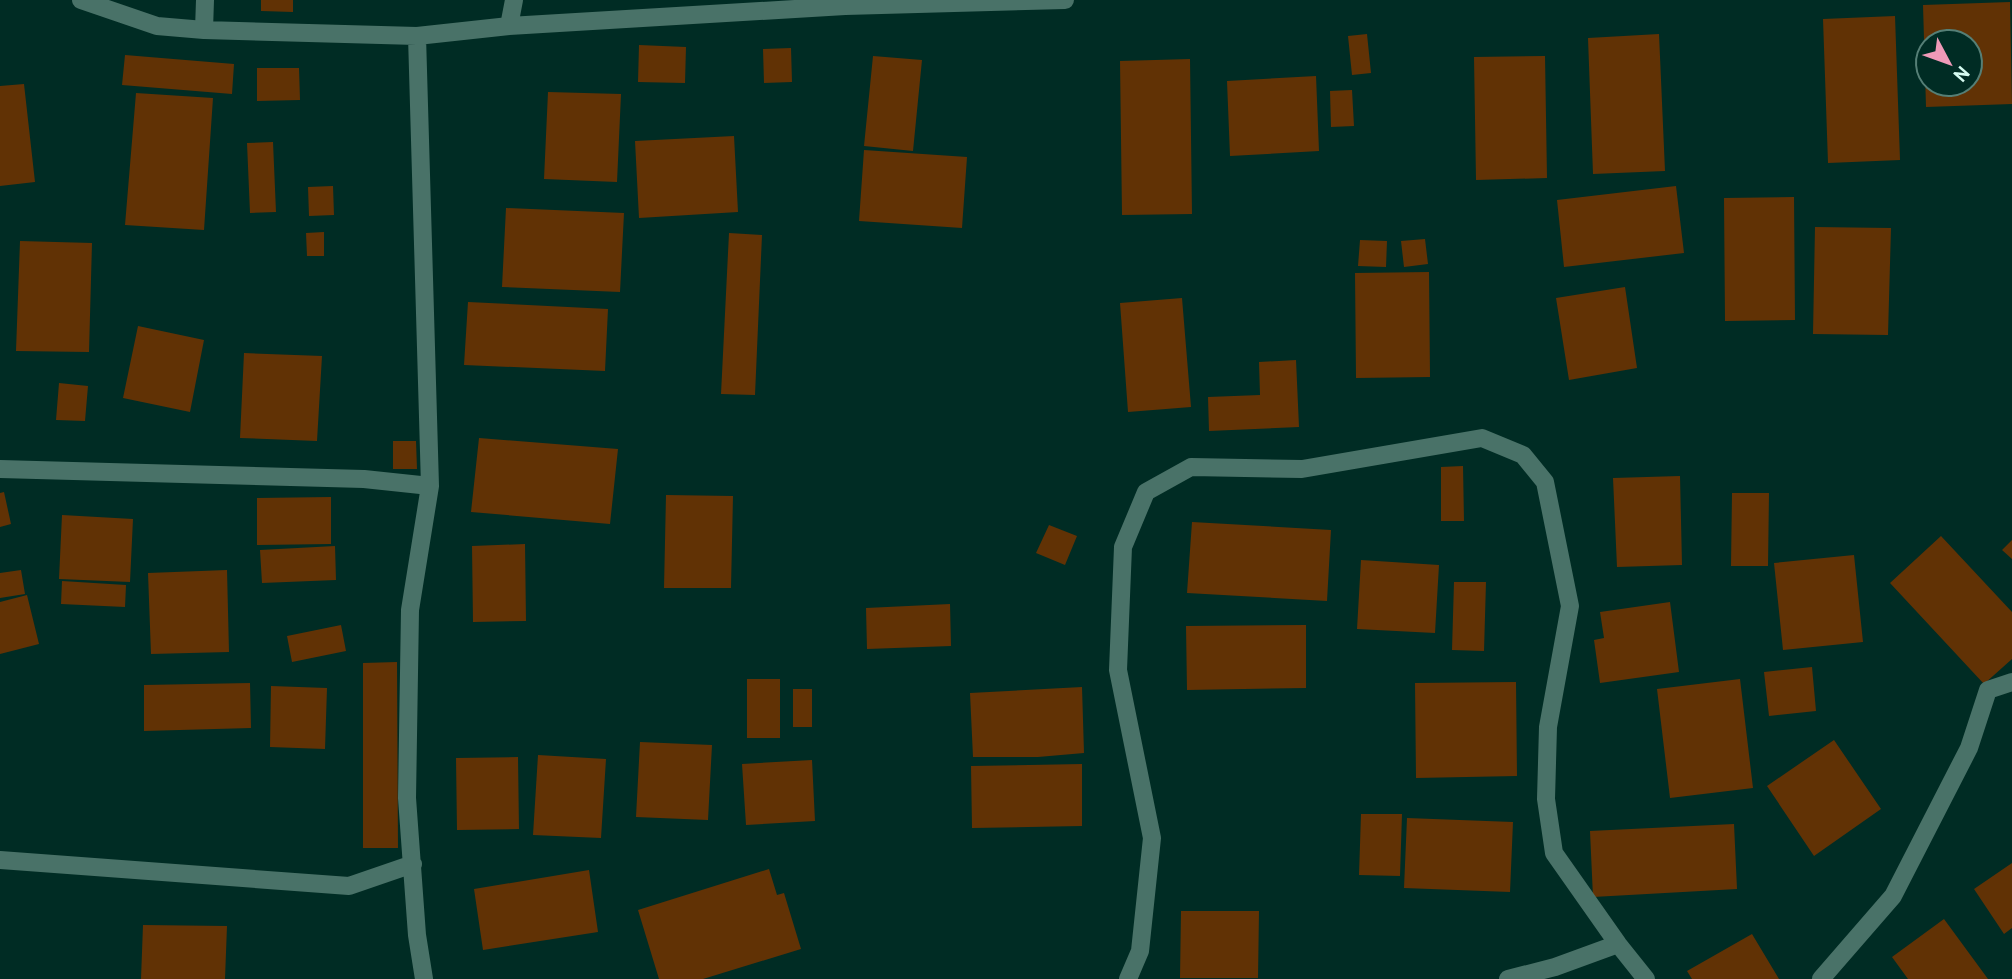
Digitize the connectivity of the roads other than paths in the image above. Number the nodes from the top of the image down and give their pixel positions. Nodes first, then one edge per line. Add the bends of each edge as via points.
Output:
1 (81, 0) edge
2 (205, 0) edge
3 (514, 0) edge
4 (1065, 0) edge
5 (796, 5) edge
6 (509, 26) junction
7 (204, 30) junction
8 (417, 36) junction
9 (0, 469) edge
10 (430, 486) junction
11 (2012, 681) edge
12 (0, 860) edge
13 (414, 864) junction
14 (1618, 944) junction
15 (424, 979) edge
16 (1128, 979) edge
17 (1508, 979) edge
18 (1646, 979) edge
19 (1821, 979) edge

1 - 7 street via 157,26
2 - 7 street
3 - 6 street
4 - 5 street
5 - 6 street
6 - 8 street
7 - 8 street
8 - 10 street
9 - 10 street via 364,478
10 - 13 street via 410,610 407,798
11 - 19 street via 1988,690 1969,748 1893,896
12 - 13 street via 349,886
13 - 15 street
14 - 16 street via 1554,853 1546,799 1548,727 1570,606 1545,482 1523,455 1482,439 1302,469 1191,467 1146,492 1123,547 1121,588 1118,670 1152,838 1140,951
14 - 17 street
14 - 18 street

